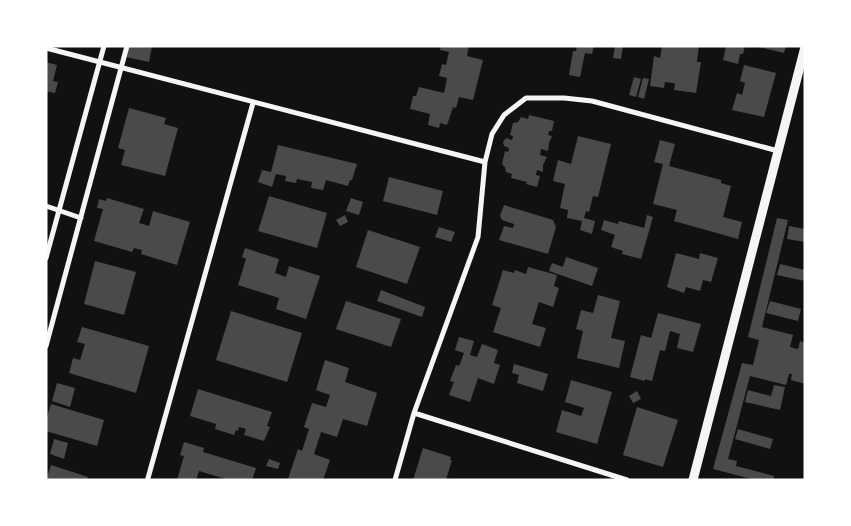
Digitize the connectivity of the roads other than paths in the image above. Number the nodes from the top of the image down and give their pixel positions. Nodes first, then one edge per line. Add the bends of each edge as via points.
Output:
1 (104, 46) edge
2 (127, 46) edge
3 (805, 46) edge
4 (46, 48) edge
5 (100, 62) junction
6 (121, 68) junction
7 (253, 103) junction
8 (778, 152) junction
9 (485, 162) junction
10 (46, 206) edge
11 (59, 212) junction
12 (81, 218) junction
13 (46, 258) edge
14 (46, 346) edge
15 (414, 413) junction
16 (148, 478) dead end
17 (395, 480) edge
18 (627, 480) edge
19 (693, 480) edge

1 - 5 street
2 - 6 street
3 - 8 street
4 - 5 street
5 - 6 street
5 - 11 street
6 - 7 street
6 - 12 street
7 - 9 street
7 - 16 street
8 - 9 street via 592,101 526,98 504,115 492,134
8 - 19 street
9 - 15 street via 478,237
10 - 11 street
11 - 12 street
11 - 13 street
12 - 14 street
15 - 17 street
15 - 18 street

